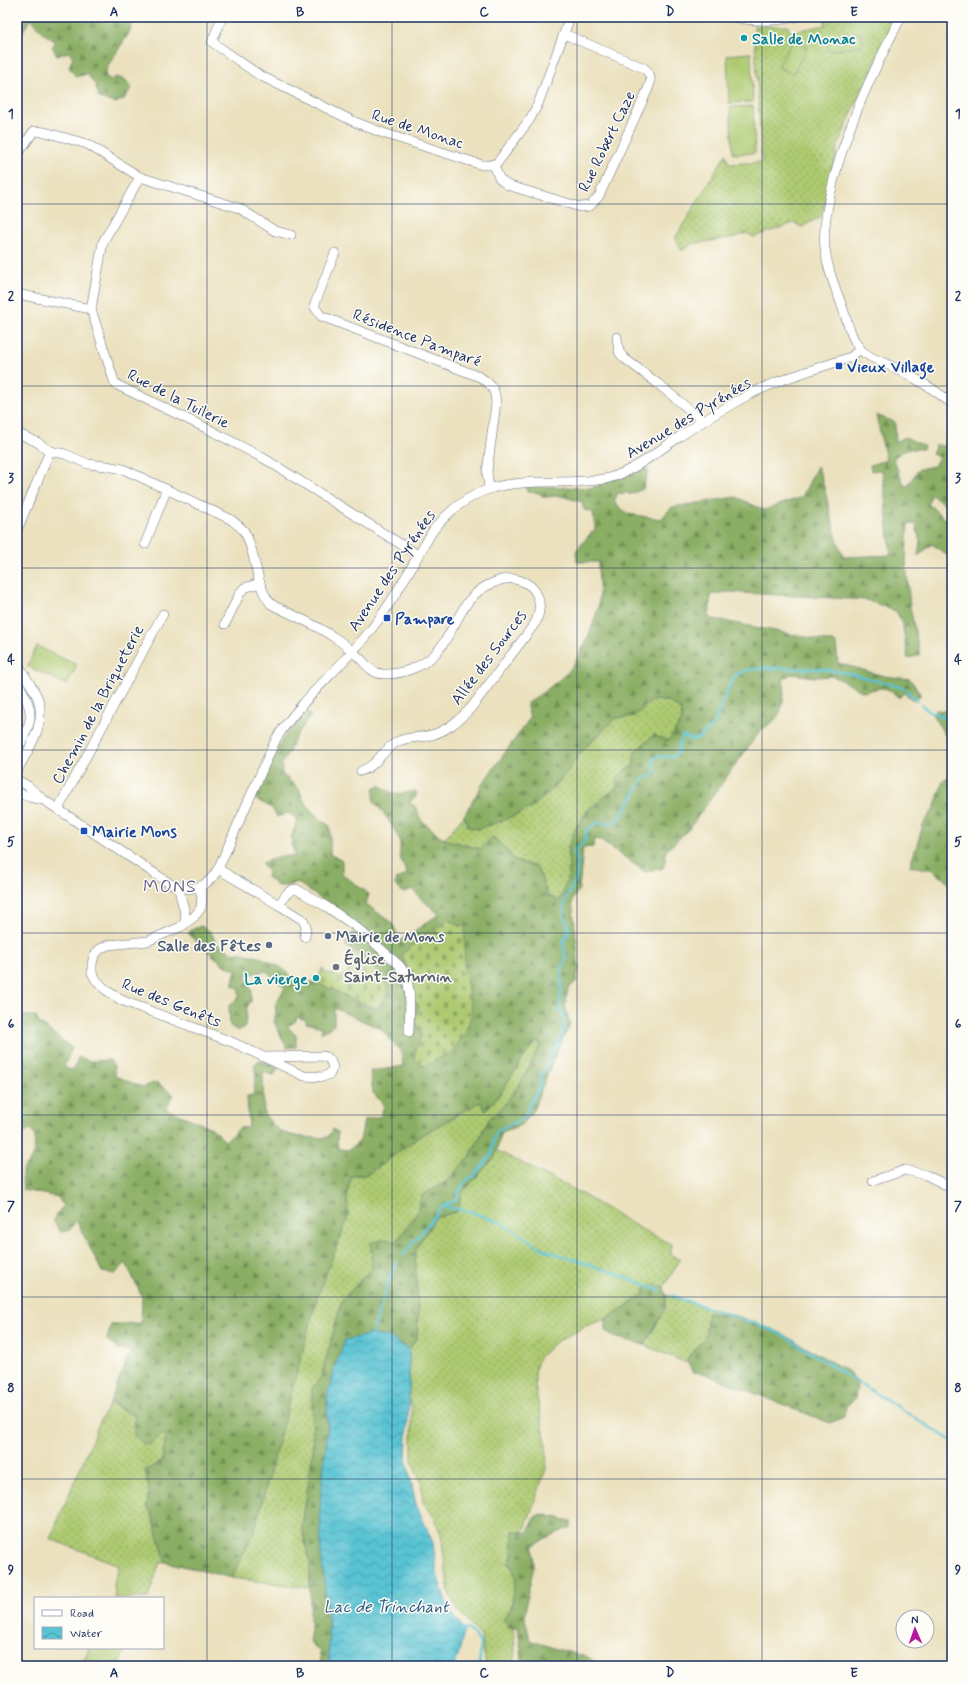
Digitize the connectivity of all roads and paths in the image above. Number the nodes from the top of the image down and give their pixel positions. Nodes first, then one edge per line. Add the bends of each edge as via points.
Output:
1 (222, 17) edge
2 (570, 17) edge
3 (734, 17) edge
4 (796, 17) edge
5 (901, 17) edge
6 (564, 34) junction
7 (17, 155) edge
8 (494, 165) junction
9 (140, 177) junction
10 (291, 235) dead end
11 (335, 253) dead end
12 (17, 294) edge
13 (91, 309) junction
14 (617, 337) dead end
15 (860, 349) junction
16 (952, 404) edge
17 (703, 421) junction
18 (17, 434) edge
19 (50, 451) junction
20 (489, 488) junction
21 (166, 491) junction
22 (17, 530) edge
23 (144, 544) dead end
24 (418, 555) junction
25 (260, 583) junction
26 (163, 614) dead end
27 (225, 624) dead end
28 (352, 652) junction
29 (17, 661) edge
30 (17, 681) edge
31 (30, 693) junction
32 (32, 732) junction
33 (17, 750) edge
34 (17, 771) edge
35 (361, 771) dead end
36 (18, 782) edge
37 (17, 792) edge
38 (44, 800) junction
39 (58, 809) junction
40 (218, 869) junction
41 (179, 887) junction
42 (199, 887) junction
43 (279, 905) junction
44 (184, 925) junction
45 (305, 938) dead end
46 (410, 1032) dead end
47 (264, 1057) junction
48 (873, 1181) dead end
49 (952, 1188) edge

1 - 8 street, Rue de Monac via 212,42 270,81 376,130 482,165
2 - 6 street
3 - 4 street via 759,21
5 - 15 street via 841,151 826,224 825,249 829,268
6 - 8 street via 530,119
6 - 8 street, Rue Robert Caze via 644,68 651,78 599,196 590,206 580,207 507,185 499,178
7 - 9 street via 34,130 87,144
9 - 10 street via 239,208 275,231
9 - 13 street, Rue de la Tuilerie via 104,242
11 - 20 street, Résidence Pamparé via 314,306 321,316 480,378 495,392 496,403 487,472
12 - 13 street
13 - 24 street, Rue de la Tuilerie via 111,376 117,385 265,459
14 - 17 street via 619,352 624,358
15 - 16 street via 871,357 897,368
15 - 17 street, Avenue des Pyrénées via 851,357 757,390
17 - 20 street, Avenue des Pyrénées via 645,461 610,478 584,482 518,482
18 - 19 street, Allée des Sources via 37,442
19 - 21 street, Allée des Sources via 65,454 88,464 124,469
19 - 22 street
20 - 24 street, Avenue des Pyrénées via 466,500 444,517
21 - 23 street
21 - 25 street, Allée des Sources via 230,519 238,525 246,536
24 - 28 street, Avenue des Pyrénées via 382,615
25 - 27 street via 244,588
25 - 28 street, Allée des Sources via 271,604 327,633
26 - 39 street, Chemin de la Briqueterie
28 - 35 street, Allée des Sources via 379,674 403,672 421,665 435,654 468,600 483,587 505,579 518,580 533,588 539,601 539,615 532,629 459,720 438,733 399,741 371,767
28 - 40 street, Avenue des Pyrénées via 304,700 276,739
29 - 31 street
30 - 31 street
31 - 32 street via 38,699 40,713 39,725
32 - 33 street
32 - 34 street
36 - 38 street via 28,786
37 - 38 street
38 - 39 street
39 - 41 street via 169,883
40 - 42 street, Avenue des Pyrénées via 212,879
40 - 43 street
41 - 42 street
41 - 44 street via 185,915
42 - 44 street, Rue des Genêts via 202,896 201,908
43 - 45 street via 303,920 306,927
43 - 46 street via 287,893 296,889 355,926 400,965 408,981
44 - 47 street, Rue des Genêts via 142,942 104,946 92,960 91,969 94,977 106,990 121,1000 232,1042
47 - 47 street, Rue des Genêts via 308,1077 327,1076 333,1067 330,1060 324,1056
48 - 49 street via 905,1170 926,1175

